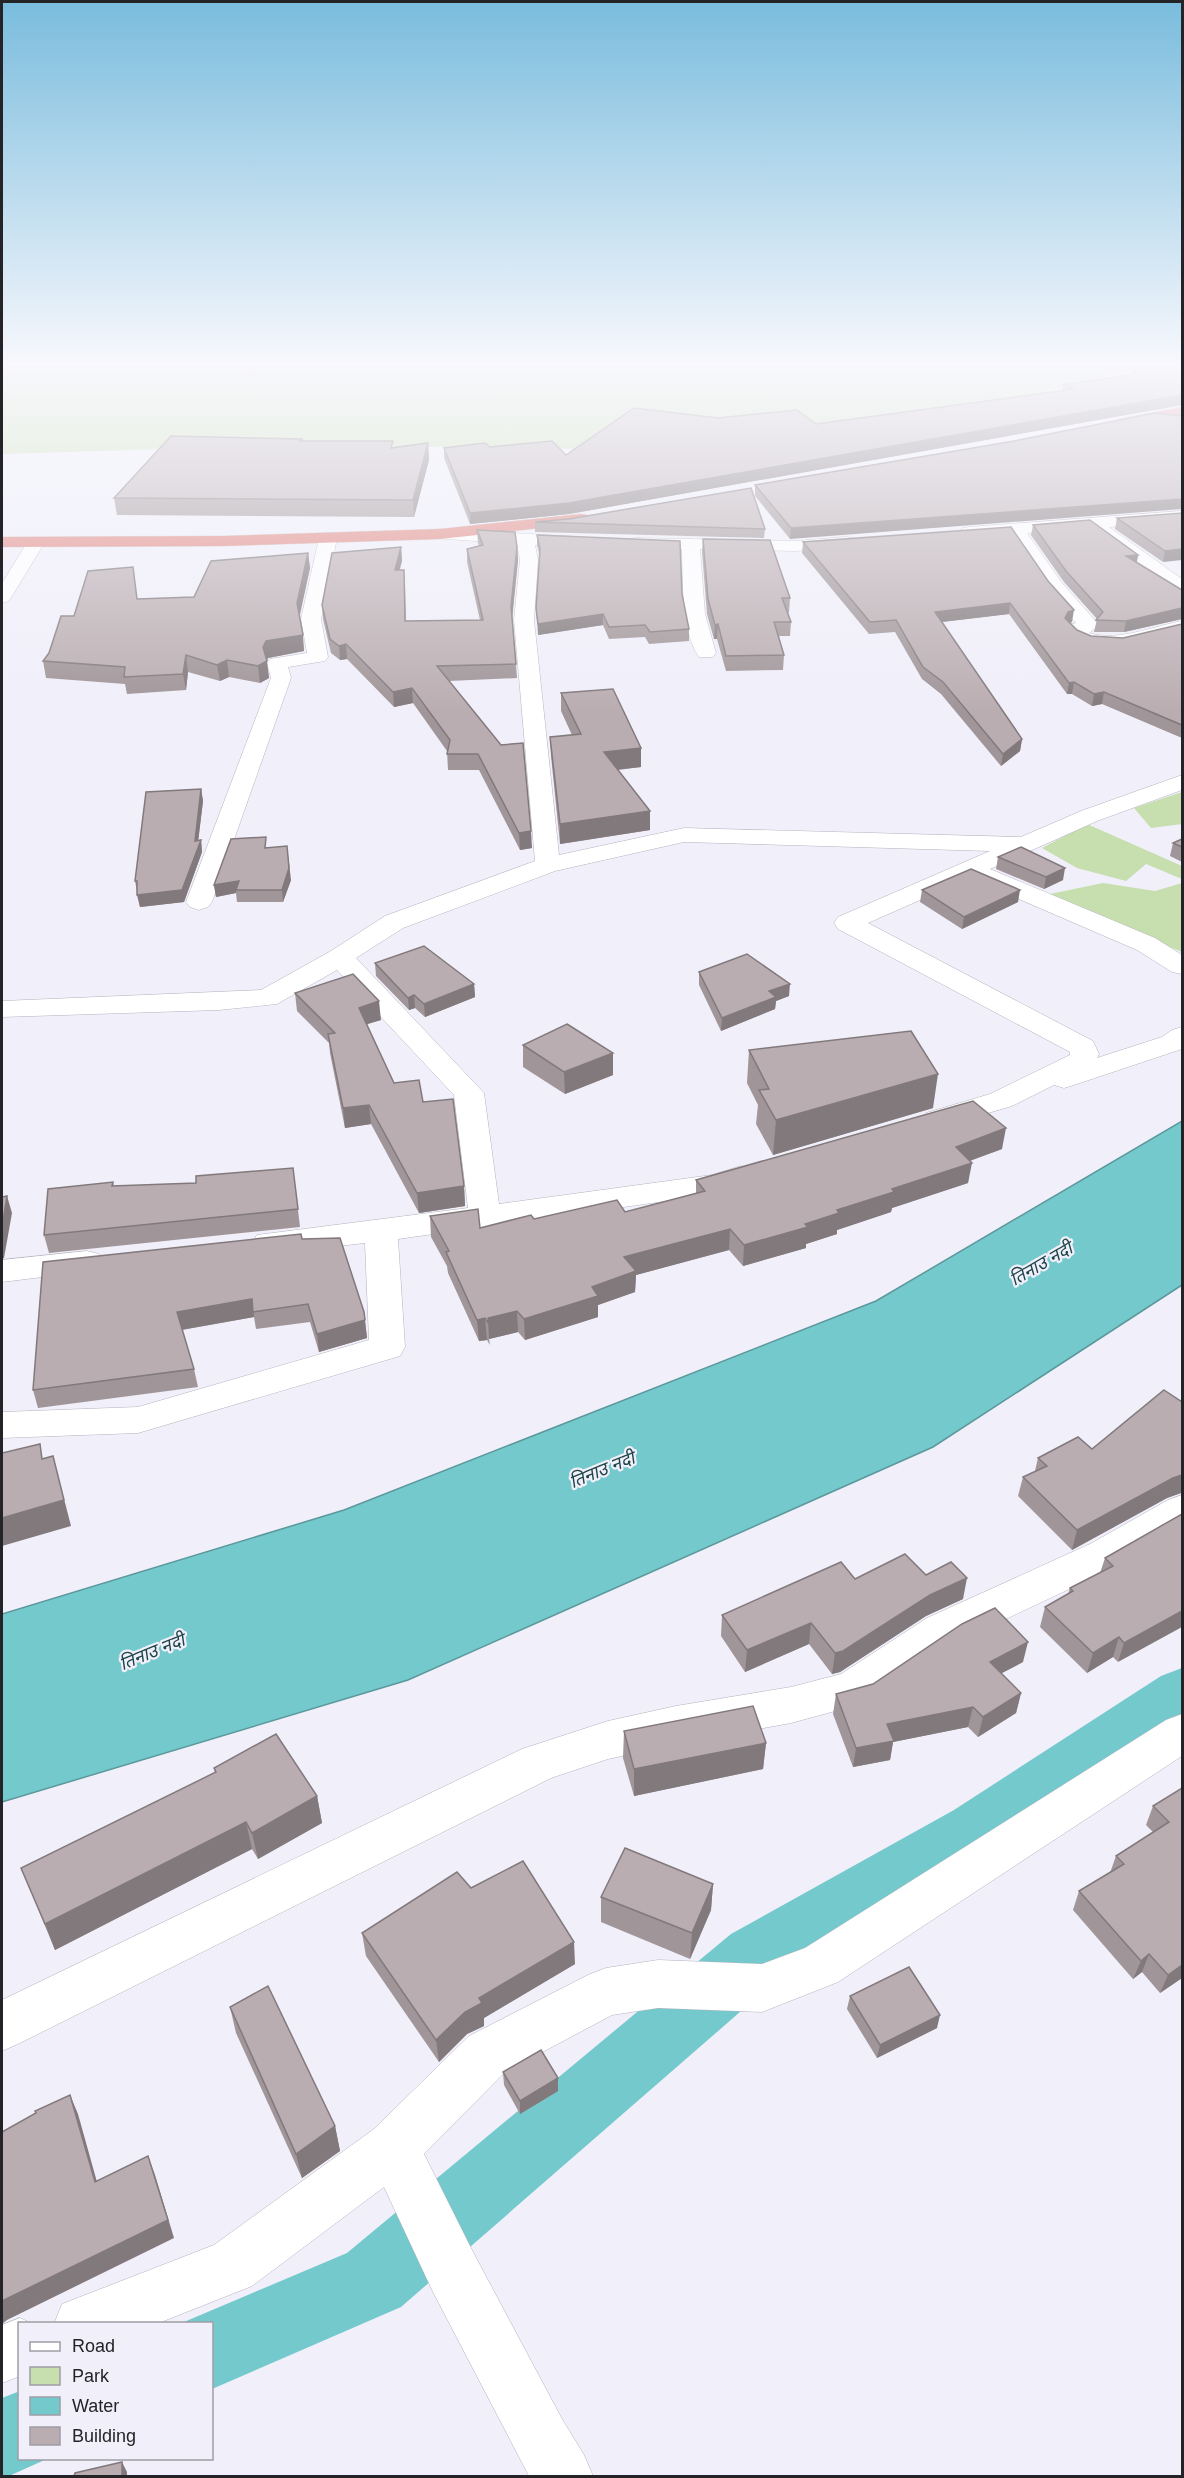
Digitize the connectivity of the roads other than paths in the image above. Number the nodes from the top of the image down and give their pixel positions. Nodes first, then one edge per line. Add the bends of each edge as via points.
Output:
1 (602, 516) edge
2 (1182, 516) edge
3 (1093, 524) junction
4 (1015, 528) junction
5 (957, 533) edge
6 (441, 534) junction
7 (328, 538) junction
8 (525, 540) junction
9 (865, 540) edge
10 (2, 542) edge
11 (36, 542) junction
12 (596, 542) edge
13 (620, 543) edge
14 (691, 545) junction
15 (1182, 587) edge
16 (2, 597) edge
17 (1182, 627) edge
18 (706, 653) dead end
19 (1182, 782) edge
20 (897, 839) junction
21 (1025, 844) junction
22 (548, 865) junction
23 (969, 869) junction
24 (199, 902) dead end
25 (340, 957) junction
26 (1182, 966) edge
27 (2, 1010) edge
28 (1182, 1036) edge
29 (1001, 1100) junction
30 (909, 1127) edge
31 (772, 1167) edge
32 (485, 1217) junction
33 (381, 1232) junction
34 (239, 1246) edge
35 (120, 1259) edge
36 (2, 1271) edge
37 (2, 1425) edge
38 (1182, 1510) edge
39 (1182, 1733) edge
40 (2, 2026) edge
41 (401, 2165) junction
42 (87, 2322) edge
43 (18, 2349) edge
44 (2, 2354) edge
45 (563, 2476) edge

1 - 6 highway
2 - 3 street
3 - 4 street
3 - 15 street
4 - 5 street
4 - 17 street via 1055,587 1089,625 1075,629 1078,635 1087,640 1125,639
6 - 7 highway
6 - 8 street
7 - 11 highway
7 - 24 street via 311,619 318,657 277,663 281,678
8 - 12 street
8 - 22 street via 530,560 524,620
9 - 14 street via 796,546
10 - 11 highway
11 - 16 street
13 - 14 street
14 - 18 street via 699,636
19 - 21 street
20 - 21 street
20 - 22 street via 684,835
20 - 23 street
21 - 23 street
22 - 25 street via 394,922
23 - 26 street via 1146,945
23 - 29 street via 847,923 1083,1047 1081,1061
25 - 27 street via 267,998
25 - 32 street via 469,1093
28 - 29 street via 1172,1043
29 - 30 street
31 - 32 street via 715,1184
32 - 33 street
33 - 34 street
33 - 37 street via 387,1347 138,1420
35 - 36 street
38 - 40 street via 1104,1555 942,1630 853,1689 791,1705 608,1740 538,1763
39 - 41 street via 821,1965 762,1988 658,1984 606,1992 487,2054
41 - 42 street via 232,2266
41 - 45 street via 453,2272
43 - 44 street

